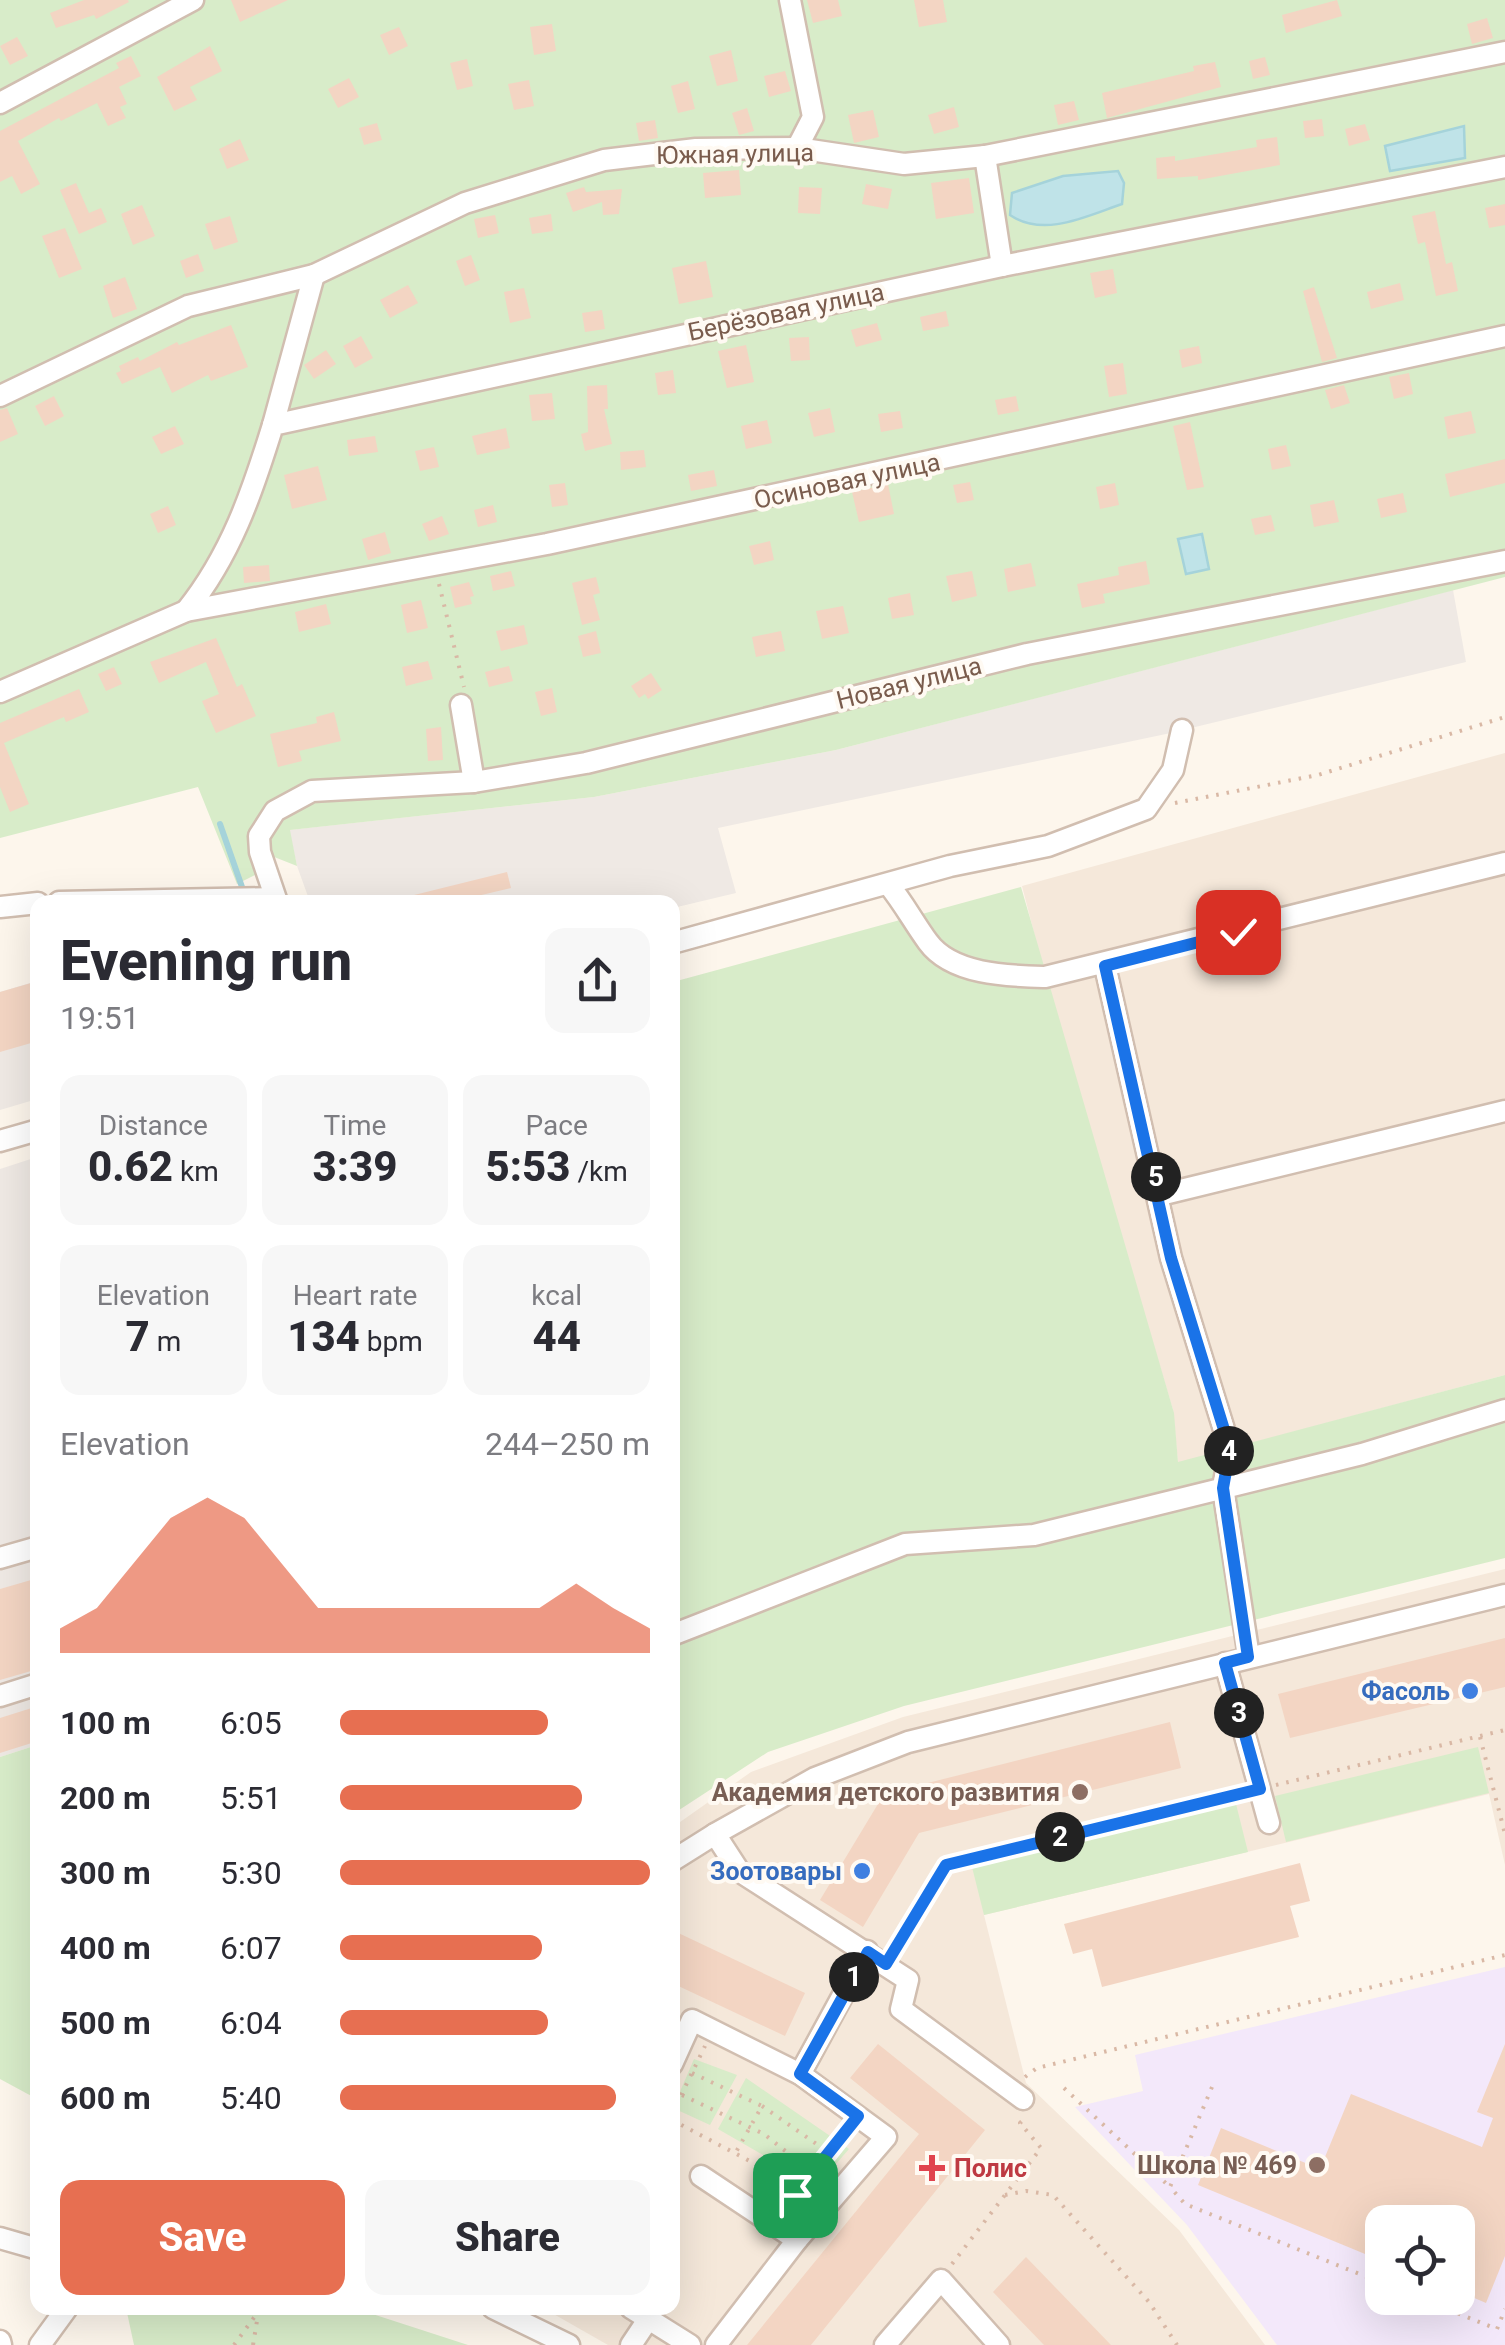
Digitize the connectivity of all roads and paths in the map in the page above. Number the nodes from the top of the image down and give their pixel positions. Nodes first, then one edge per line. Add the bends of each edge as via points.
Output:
1 (194, 0) edge
2 (790, 0) edge
3 (1505, 52) edge
4 (0, 103) edge
5 (797, 148) junction
6 (985, 156) junction
7 (1505, 167) edge
8 (1002, 266) junction
9 (314, 275) junction
10 (1505, 336) edge
11 (0, 396) edge
12 (273, 424) junction
13 (1505, 561) edge
14 (433, 566) junction
15 (186, 612) junction
16 (0, 692) edge
17 (461, 704) joint
18 (1505, 717) edge
19 (1182, 730) dead end
20 (474, 782) junction
21 (1146, 809) junction
22 (1505, 863) edge
23 (888, 884) junction
24 (274, 895) edge
25 (30, 904) edge
26 (0, 907) edge
27 (680, 940) edge
28 (1105, 966) junction
29 (1505, 1111) edge
30 (30, 1132) edge
31 (0, 1141) edge
32 (1160, 1195) junction
33 (1505, 1410) edge
34 (1223, 1488) junction
35 (30, 1549) edge
36 (0, 1558) edge
37 (1505, 1595) edge
38 (680, 1631) edge
39 (1248, 1657) junction
40 (1225, 1663) junction
41 (30, 1687) edge
42 (0, 1696) edge
43 (1505, 1730) edge
44 (1480, 1737) junction
45 (1260, 1789) junction
46 (1505, 1805) edge
47 (1498, 1807) junction
48 (1269, 1824) dead end
49 (715, 1834) junction
50 (1505, 1834) edge
51 (680, 1856) edge
52 (868, 1952) junction
53 (1505, 1955) edge
54 (886, 1964) junction
55 (713, 2031) junction
56 (682, 2069) edge
57 (800, 2074) junction
58 (1212, 2087) dead end
59 (1064, 2088) dead end
60 (682, 2095) junction
61 (680, 2099) edge
62 (1020, 2101) junction
63 (762, 2106) junction
64 (858, 2116) junction
65 (680, 2120) edge
66 (750, 2127) junction
67 (736, 2152) junction
68 (829, 2152) junction
69 (813, 2173) junction
70 (702, 2176) dead end
71 (1170, 2187) junction
72 (795, 2195) junction
73 (1005, 2195) junction
74 (818, 2216) junction
75 (0, 2238) edge
76 (797, 2240) junction
77 (30, 2247) edge
78 (1365, 2276) edge
79 (941, 2280) junction
80 (1505, 2310) edge
81 (61, 2315) edge
82 (256, 2315) edge
83 (259, 2315) edge
84 (507, 2315) edge
85 (639, 2315) edge
86 (643, 2315) edge
87 (1462, 2315) edge
88 (40, 2345) edge
89 (234, 2345) edge
90 (253, 2345) edge
91 (569, 2345) edge
92 (631, 2345) edge
93 (690, 2345) edge
94 (716, 2345) edge
95 (885, 2345) edge
96 (999, 2345) edge
97 (1177, 2345) edge

1 - 4 street
2 - 5 street via 812,117
3 - 6 street, Южная улица
5 - 6 street, Южная улица via 904,164
5 - 9 street, Южная улица via 696,149 604,160 464,203
6 - 8 street
7 - 8 street, Берёзовая улица
8 - 12 street, Берёзовая улица
9 - 11 street, Южная улица via 188,306
9 - 12 street
10 - 14 street, Осиновая улица
12 - 15 street via 248,506 216,575
13 - 20 street, Новая улица via 1027,654 586,762
14 - 15 street, Осиновая улица
14 - 17 path via 456,645 466,696
15 - 16 street, Осиновая улица
17 - 20 street
18 - 21 path via 1318,775
19 - 21 street via 1173,770
20 - 24 street, Новая улица via 312,792 290,800 263,824 260,852
21 - 23 street via 1048,846
22 - 28 street
23 - 27 street
23 - 28 street via 930,946 982,974 1045,977
25 - 26 street
28 - 32 street
29 - 32 street
30 - 31 street
32 - 34 street via 1171,1258 1230,1449
33 - 34 street
34 - 38 street via 1034,1534 905,1544
34 - 39 street
35 - 36 street
37 - 39 street
39 - 40 street
40 - 45 street
40 - 49 street via 908,1742 816,1778
41 - 42 street
43 - 44 path
44 - 45 path
44 - 47 path
45 - 48 street
45 - 54 path via 946,1865
46 - 47 path
47 - 50 path
49 - 51 street
49 - 52 street via 739,1871
52 - 54 street
52 - 57 street
53 - 62 path via 1037,2068
54 - 62 street via 908,1980 901,2010
55 - 56 path
55 - 56 street via 692,2020
55 - 57 street
56 - 60 path
56 - 63 path
57 - 64 street
58 - 71 path
59 - 71 path
60 - 61 path
60 - 66 path
62 - 73 path via 1020,2124 1040,2148
63 - 66 path
63 - 68 path
64 - 68 path
64 - 74 street via 886,2137
65 - 67 path
66 - 67 path
66 - 69 path
67 - 72 path
68 - 69 path
69 - 72 path
70 - 76 street
71 - 78 path via 1186,2204
72 - 74 path
73 - 79 path
73 - 97 path via 1053,2195 1149,2302
74 - 76 street
75 - 77 street
76 - 94 street
79 - 95 street
79 - 96 street
80 - 87 path via 1497,2329
81 - 88 street
82 - 89 path
83 - 90 path
84 - 91 street
85 - 92 street
86 - 93 street

